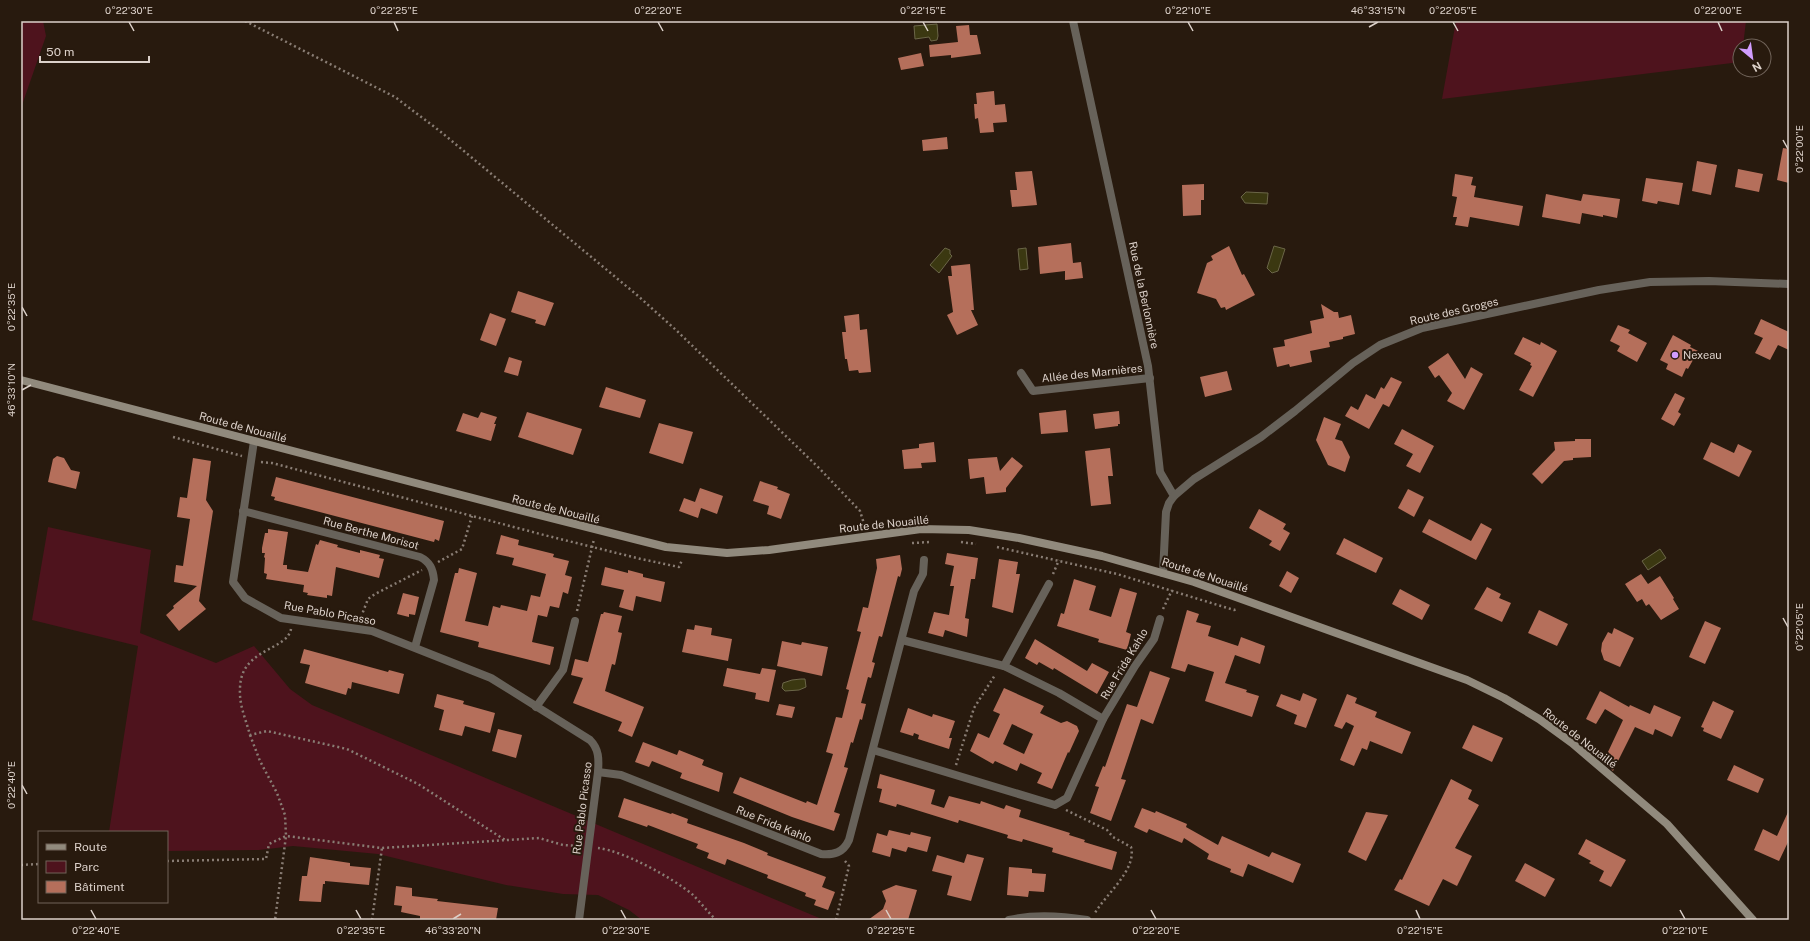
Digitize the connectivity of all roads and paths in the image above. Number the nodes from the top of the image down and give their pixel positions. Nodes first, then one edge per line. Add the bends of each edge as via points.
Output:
1 (245, 21) edge
2 (1073, 21) edge
3 (1789, 284) edge
4 (1021, 373) dead end
5 (1150, 378) junction
6 (21, 380) edge
7 (173, 437) dead end
8 (254, 441) junction
9 (251, 459) junction
10 (1174, 496) junction
11 (244, 511) junction
12 (596, 530) junction
13 (867, 535) junction
14 (932, 542) dead end
15 (954, 542) dead end
16 (909, 543) dead end
17 (978, 544) dead end
18 (993, 546) dead end
19 (592, 547) junction
20 (924, 560) dead end
21 (1059, 560) junction
22 (687, 561) dead end
23 (1163, 573) junction
24 (1177, 577) junction
25 (1049, 584) joint
26 (1172, 590) junction
27 (1242, 608) dead end
28 (1160, 619) joint
29 (292, 620) junction
30 (575, 621) joint
31 (902, 640) junction
32 (415, 647) junction
33 (1004, 666) junction
34 (536, 707) junction
35 (1103, 719) junction
36 (250, 735) junction
37 (873, 750) junction
38 (598, 772) junction
39 (953, 774) junction
40 (1055, 805) junction
41 (286, 836) junction
42 (505, 840) junction
43 (588, 847) junction
44 (382, 848) junction
45 (840, 852) junction
46 (168, 861) edge
47 (38, 864) edge
48 (21, 865) edge
49 (1090, 917) edge
50 (275, 920) edge
51 (372, 920) edge
52 (580, 920) edge
53 (716, 920) edge
54 (836, 920) edge
55 (1009, 920) edge
56 (1753, 920) edge

1 - 13 path via 395,97 441,132 676,330 860,511
2 - 5 street, Rue de la Berlonnière
3 - 10 street, Route des Groges via 1650,282 1575,295 1422,328 1380,345 1353,363 1261,437 1194,479
4 - 5 street, Allée des Marnières via 1033,391
5 - 10 street, Rue de la Berlonnière via 1160,472
6 - 8 street, Route de Nouaillé
7 - 9 path
8 - 9 street, Rue Pablo Picasso
8 - 12 street, Route de Nouaillé
9 - 11 street, Rue Pablo Picasso
9 - 19 path
10 - 23 street via 1166,512
11 - 29 street, Rue Pablo Picasso via 233,582 245,598 281,618
11 - 32 street, Rue Berthe Morisot via 426,560 434,580
12 - 13 street, Route de Nouaillé via 666,547 727,553 769,550
12 - 19 path
13 - 23 street, Route de Nouaillé via 921,529 969,530 1102,556
14 - 16 path
15 - 17 path
18 - 21 path
19 - 22 path via 679,566 681,560
19 - 30 path
20 - 31 street via 923,574 914,591
21 - 25 path
21 - 26 path
23 - 24 street, Route de Nouaillé
24 - 26 path
24 - 56 street, Route de Nouaillé via 1254,602 1461,678 1504,698 1539,719 1572,744 1667,824
25 - 33 street
26 - 27 path via 1234,610
26 - 28 path
28 - 35 street, Rue Frida Kahlo via 1154,639
29 - 32 street, Rue Pablo Picasso via 372,631
29 - 36 path via 290,634 281,643 260,653 250,662 243,674 240,702
30 - 34 street via 563,670
31 - 33 street
31 - 37 street
32 - 34 street, Rue Pablo Picasso via 491,678
33 - 35 street via 1059,693
33 - 39 path via 997,672 974,708
34 - 38 street, Rue Pablo Picasso via 596,746 599,758
35 - 40 street, Rue Frida Kahlo via 1067,798
36 - 41 path via 285,815
36 - 42 path via 267,731 347,749 418,784
37 - 39 street
37 - 45 street via 849,840
38 - 43 street, Rue Pablo Picasso
38 - 45 street, Rue Frida Kahlo via 622,775 820,854
39 - 40 street
40 - 49 path via 1107,830 1131,847 1133,854 1117,886
41 - 44 path
41 - 46 path via 269,844 266,859
41 - 50 path
42 - 43 path via 539,838 563,845
42 - 44 path
43 - 52 street, Rue Pablo Picasso
43 - 53 path via 618,854 676,883 693,896
44 - 51 path
45 - 54 path via 849,866
47 - 48 path
49 - 55 street

